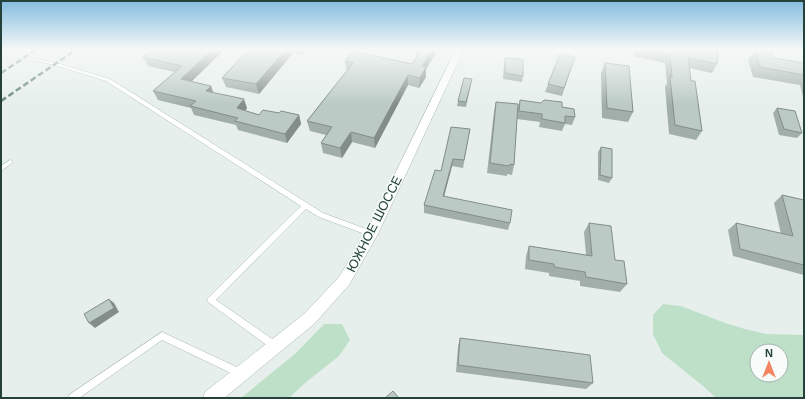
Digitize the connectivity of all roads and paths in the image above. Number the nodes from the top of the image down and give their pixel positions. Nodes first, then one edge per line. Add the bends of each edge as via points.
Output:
1 (67, 68) edge
2 (451, 68) edge
3 (10, 162) dead end
4 (1, 169) edge
5 (306, 205) junction
6 (372, 234) junction
7 (275, 346) junction
8 (241, 374) junction
9 (72, 398) edge
10 (211, 398) edge

1 - 5 lane via 108,80
2 - 6 street, ЮЖНОЕ ШОССЕ
3 - 4 lane
5 - 6 lane via 321,215
5 - 7 lane via 212,300
6 - 7 street, ЮЖНОЕ ШОССЕ via 344,281 309,319
7 - 8 street, ЮЖНОЕ ШОССЕ
8 - 9 lane via 162,336
8 - 10 street, ЮЖНОЕ ШОССЕ

